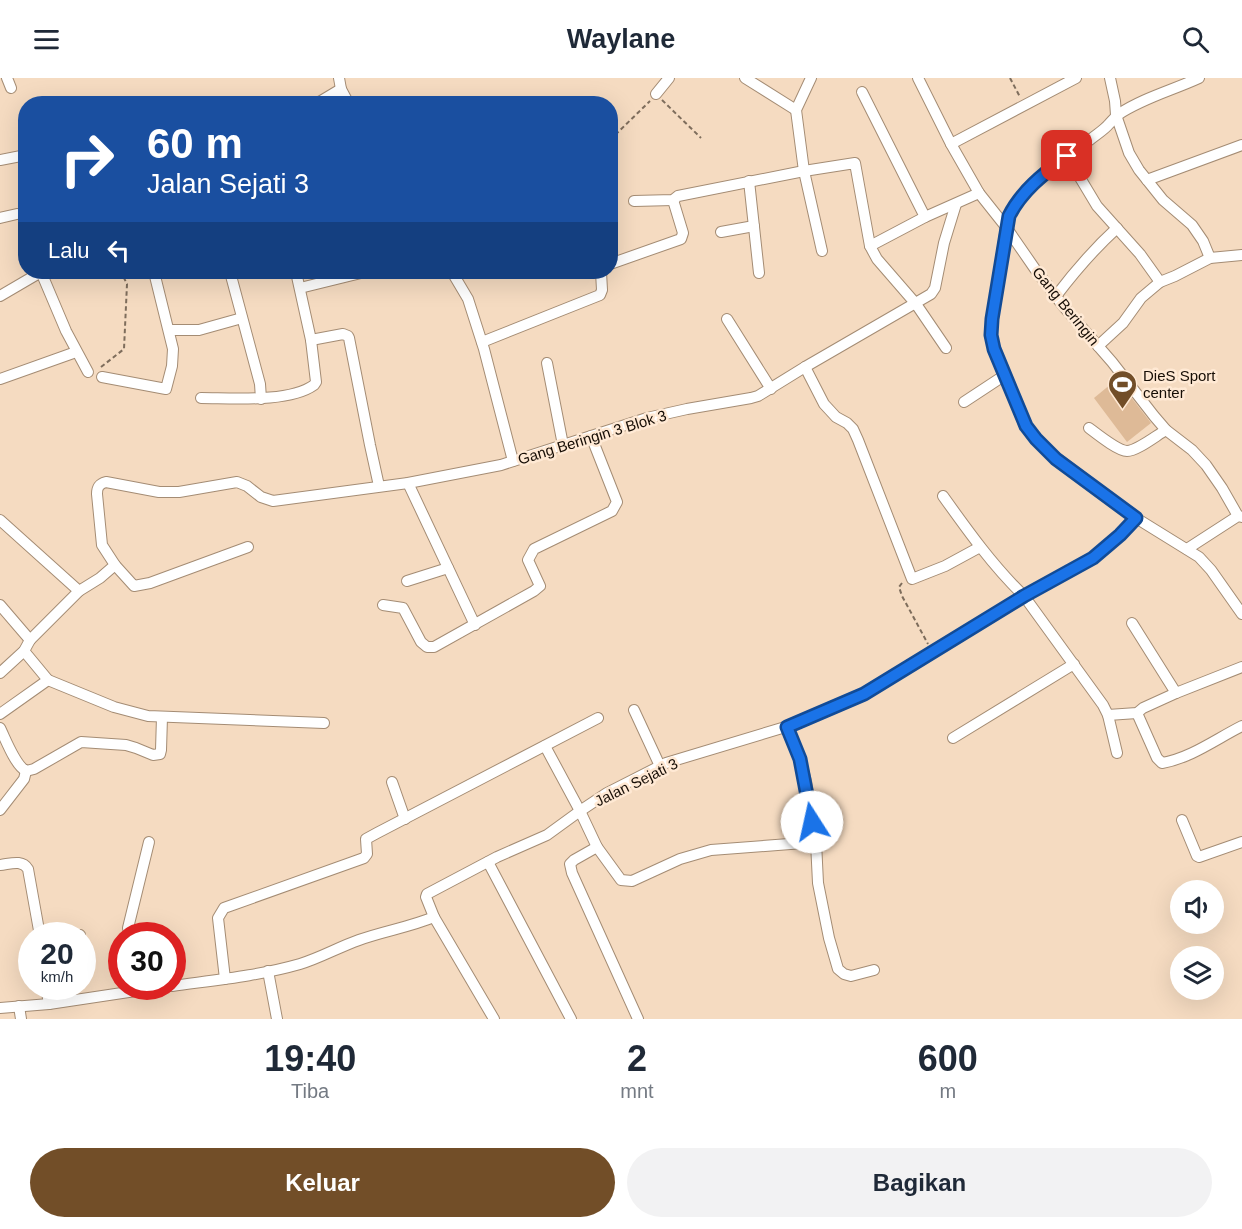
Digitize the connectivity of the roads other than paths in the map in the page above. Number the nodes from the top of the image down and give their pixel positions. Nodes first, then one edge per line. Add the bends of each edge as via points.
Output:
1 (669, 78) edge
2 (745, 78) edge
3 (811, 78) edge
4 (918, 78) edge
5 (1076, 78) edge
6 (1110, 78) edge
7 (1199, 78) edge
8 (340, 84) edge
9 (862, 92) dead end
10 (656, 94) road end
11 (326, 96) edge
12 (796, 110) junction
13 (1116, 115) junction
14 (951, 144) junction
15 (1241, 148) edge
16 (1067, 156) junction
17 (18, 157) edge
18 (0, 160) edge
19 (804, 171) junction
20 (1147, 180) junction
21 (749, 181) junction
22 (979, 193) junction
23 (673, 200) junction
24 (634, 201) dead end
25 (956, 204) junction
26 (17, 214) dead end
27 (0, 216) edge
28 (925, 217) junction
29 (754, 225) junction
30 (1006, 228) junction
31 (1117, 228) junction
32 (721, 232) dead end
33 (870, 246) junction
34 (822, 251) dead end
35 (1242, 255) edge
36 (1210, 258) junction
37 (618, 261) edge
38 (759, 273) dead end
39 (29, 279) edge
40 (44, 279) edge
41 (156, 279) edge
42 (232, 279) edge
43 (298, 279) edge
44 (337, 279) edge
45 (456, 279) edge
46 (601, 279) edge
47 (1161, 282) junction
48 (300, 288) junction
49 (0, 296) edge
50 (1056, 296) junction
51 (916, 304) junction
52 (243, 318) junction
53 (726, 319) dead end
54 (170, 330) junction
55 (311, 340) junction
56 (482, 342) junction
57 (1098, 346) junction
58 (946, 348) dead end
59 (76, 352) junction
60 (547, 363) dead end
61 (805, 367) junction
62 (88, 372) road end
63 (1005, 375) junction
64 (102, 377) dead end
65 (0, 379) edge
66 (771, 388) junction
67 (201, 398) dead end
68 (261, 399) junction
69 (964, 402) dead end
70 (1089, 428) dead end
71 (1166, 430) junction
72 (591, 436) junction
73 (563, 445) junction
74 (513, 461) junction
75 (408, 483) junction
76 (379, 486) junction
77 (943, 496) dead end
78 (1240, 516) edge
79 (1136, 518) junction
80 (0, 520) edge
81 (248, 547) dead end
82 (980, 547) junction
83 (1187, 549) junction
84 (115, 565) junction
85 (448, 568) junction
86 (407, 582) dead end
87 (79, 591) junction
88 (1024, 596) junction
89 (383, 605) dead end
90 (0, 606) edge
91 (1242, 614) edge
92 (1131, 623) dead end
93 (475, 625) junction
94 (30, 640) junction
95 (24, 651) junction
96 (1074, 664) junction
97 (1242, 667) edge
98 (0, 673) edge
99 (48, 680) junction
100 (1176, 693) junction
101 (634, 710) dead end
102 (1137, 713) junction
103 (0, 714) edge
104 (1108, 715) junction
105 (162, 717) junction
106 (598, 718) dead end
107 (324, 723) dead end
108 (1242, 726) edge
109 (787, 727) junction
110 (0, 728) edge
111 (953, 738) dead end
112 (545, 746) junction
113 (1117, 753) dead end
114 (660, 766) junction
115 (26, 771) junction
116 (392, 782) dead end
117 (0, 810) edge
118 (580, 810) junction
119 (405, 819) junction
120 (1182, 820) dead end
121 (149, 842) dead end
122 (816, 842) junction
123 (1242, 842) edge
124 (597, 847) junction
125 (488, 862) junction
126 (0, 865) edge
127 (434, 917) junction
128 (37, 922) edge
129 (129, 922) edge
130 (874, 970) dead end
131 (268, 971) junction
132 (225, 979) junction
133 (186, 984) edge
134 (108, 994) edge
135 (48, 1000) edge
136 (49, 1004) junction
137 (19, 1006) junction
138 (0, 1008) edge
139 (21, 1019) edge
140 (277, 1019) edge
141 (494, 1019) edge
142 (571, 1019) edge
143 (639, 1019) edge

1 - 10 street
2 - 12 street
3 - 12 street
4 - 14 street, Gang Beringin
5 - 14 street
6 - 13 street
7 - 13 street
8 - 11 street
9 - 28 street
12 - 19 street
13 - 16 street via 1108,126
13 - 20 street via 1130,153
14 - 22 street, Gang Beringin
15 - 20 street
16 - 30 street via 1022,195
16 - 31 street via 1097,206
17 - 18 street
19 - 21 street
19 - 33 street via 855,163
19 - 34 street
20 - 36 street via 1192,225
21 - 23 street via 678,195
21 - 29 street
22 - 25 street
22 - 30 street, Gang Beringin
23 - 24 street
23 - 37 street via 683,233 681,239
25 - 28 street
25 - 51 street, Gang Beringin 3 Blok 3 via 935,288
26 - 27 street
28 - 33 street
29 - 32 street
29 - 38 street
30 - 50 street, Gang Beringin
30 - 63 street via 991,335
31 - 47 street
31 - 50 street via 1095,248
33 - 51 street
35 - 36 street
36 - 47 street
39 - 49 street
40 - 59 street
41 - 54 street
42 - 52 street
43 - 48 street
44 - 48 street
45 - 56 street via 468,299
46 - 56 street via 600,295
47 - 57 street via 1141,298 1123,323
48 - 55 street
50 - 57 street, Gang Beringin
51 - 58 street
51 - 61 street, Gang Beringin 3 Blok 3
52 - 54 street via 199,330
52 - 68 street
53 - 66 street
54 - 64 street via 172,366 166,389
55 - 68 street via 314,385
55 - 76 street via 343,334 349,338
56 - 74 street
57 - 71 street, Gang Beringin
59 - 62 street
59 - 65 street
60 - 73 street
61 - 66 street, Gang Beringin 3 Blok 3
61 - 82 street via 824,404 853,429 912,579
63 - 69 street
63 - 79 street via 1026,426 1044,449
66 - 72 street, Gang Beringin 3 Blok 3 via 751,398 647,418
67 - 68 street
70 - 71 street via 1128,451
71 - 78 street, Gang Beringin via 1206,465
72 - 73 street, Gang Beringin 3 Blok 3
72 - 93 street via 617,502 612,511 534,549 528,560 540,586
73 - 74 street, Gang Beringin 3 Blok 3
74 - 75 street, Gang Beringin 3 Blok 3
75 - 76 street, Gang Beringin 3 Blok 3
75 - 85 street
76 - 84 street, Gang Beringin 3 Blok 3 via 273,501 237,482 179,492 106,482 97,488 102,545
77 - 82 street
78 - 83 street
79 - 83 street
79 - 88 street, Jalan Sejati 3 via 1093,558
80 - 87 street
81 - 84 street via 137,586
82 - 88 street
83 - 91 street via 1211,570
84 - 87 street
85 - 86 street
85 - 93 street
87 - 94 street
88 - 96 street
88 - 109 street, Jalan Sejati 3 via 864,694
89 - 93 street via 403,609 427,647
90 - 94 street
92 - 100 street
94 - 95 street
95 - 98 street
95 - 99 street
96 - 104 street
96 - 111 street
97 - 100 street
99 - 103 street
99 - 105 street via 114,707
100 - 102 street
101 - 114 street
102 - 104 street
102 - 108 street via 1162,763 1191,754
104 - 113 street
105 - 107 street
105 - 115 street via 160,754 126,745 81,742
106 - 112 street
109 - 114 street, Jalan Sejati 3
109 - 122 street via 800,759
110 - 115 street via 21,769
112 - 118 street
112 - 119 street
114 - 118 street, Jalan Sejati 3
115 - 117 street
116 - 119 street
118 - 124 street
118 - 125 street, Jalan Sejati 3 via 547,835
119 - 132 street via 366,839 364,858 224,908 218,918
120 - 123 street via 1199,857
121 - 129 street
122 - 124 street via 711,850 632,881 621,880
122 - 130 street via 818,883 838,969 851,976
124 - 143 street via 570,864 572,873
125 - 127 street, Jalan Sejati 3 via 426,894
125 - 142 street
126 - 128 street via 21,862 28,869
127 - 131 street via 358,940 297,965
127 - 141 street
131 - 132 street
131 - 140 street
132 - 133 street
134 - 136 street
135 - 136 street
136 - 137 street
137 - 138 street
137 - 139 street

